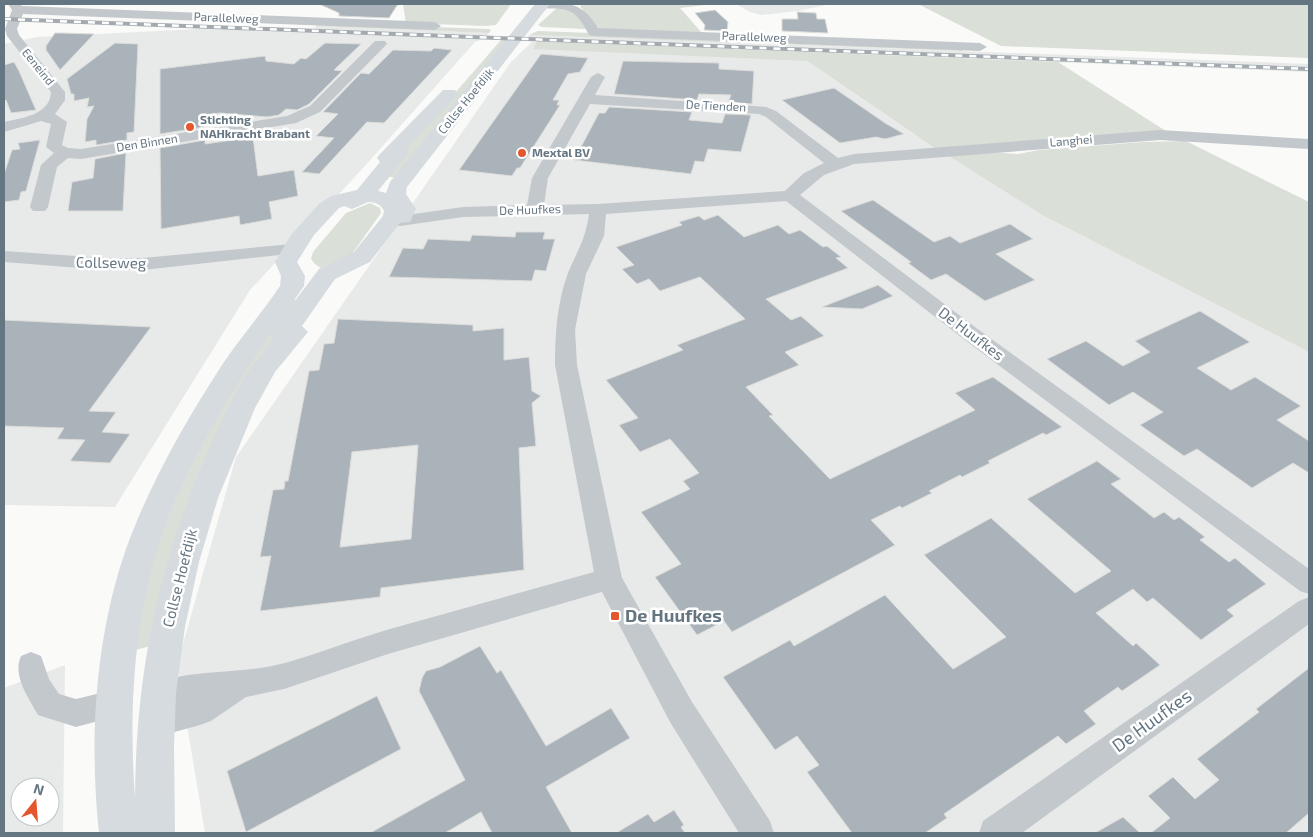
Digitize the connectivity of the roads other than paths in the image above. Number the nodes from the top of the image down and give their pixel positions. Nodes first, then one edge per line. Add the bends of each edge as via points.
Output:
1 (252, 4) edge
2 (523, 4) edge
3 (542, 4) edge
4 (16, 7) edge
5 (134, 9) edge
6 (243, 18) junction
7 (435, 26) dead end
8 (9, 36) edge
9 (380, 44) dead end
10 (980, 47) dead end
11 (598, 77) dead end
12 (586, 99) junction
13 (40, 116) junction
14 (4, 126) edge
15 (1309, 144) edge
16 (64, 153) junction
17 (834, 163) junction
18 (790, 196) junction
19 (358, 197) junction
20 (39, 207) dead end
21 (399, 209) junction
22 (598, 209) junction
23 (535, 210) junction
24 (4, 257) edge
25 (292, 262) junction
26 (330, 277) junction
27 (609, 579) junction
28 (1309, 584) edge
29 (1309, 609) edge
30 (31, 665) dead end
31 (114, 704) junction
32 (157, 709) junction
33 (119, 833) edge
34 (155, 833) edge
35 (758, 833) edge
36 (994, 833) edge

1 - 6 street
2 - 19 main road, Collse Hoefdijk
3 - 10 street, Parallelweg via 571,5 580,10 594,32
3 - 21 main road, Collse Hoefdijk via 397,186
4 - 5 street, Parallelweg
4 - 8 street, Eeneind
5 - 6 street, Parallelweg
6 - 7 street, Parallelweg
8 - 13 street, Eeneind via 58,92 60,100 56,107
9 - 16 street, Den Binnen via 314,109 302,116 81,154
11 - 12 street
12 - 17 street, De Tienden via 761,110
12 - 23 street via 540,178
13 - 14 street, Eeneind
13 - 16 street via 59,122 54,147
15 - 17 street, Langhei via 1160,135
16 - 20 street via 49,165
17 - 18 street via 795,188
18 - 22 street, De Huufkes
18 - 28 street, De Huufkes
19 - 21 main road via 382,198
19 - 25 main road via 334,211
21 - 23 street, De Huufkes via 463,212
21 - 26 main road via 369,262 357,270
22 - 23 street, De Huufkes
22 - 27 street via 595,236 577,274 571,302 566,330 566,366
24 - 25 street, Collseweg via 131,265 218,257
25 - 26 main road via 304,271
25 - 31 main road via 292,286 225,381 182,456 142,550 120,651
26 - 32 main road, Collse Hoefdijk via 297,331 283,343 239,414 203,492 172,600
27 - 32 street via 388,642 284,676 239,685 200,711
27 - 35 street via 681,712
29 - 36 street, De Huufkes
30 - 31 street via 36,684 48,705 76,713
31 - 33 main road via 112,785
32 - 34 main road, Collse Hoefdijk

